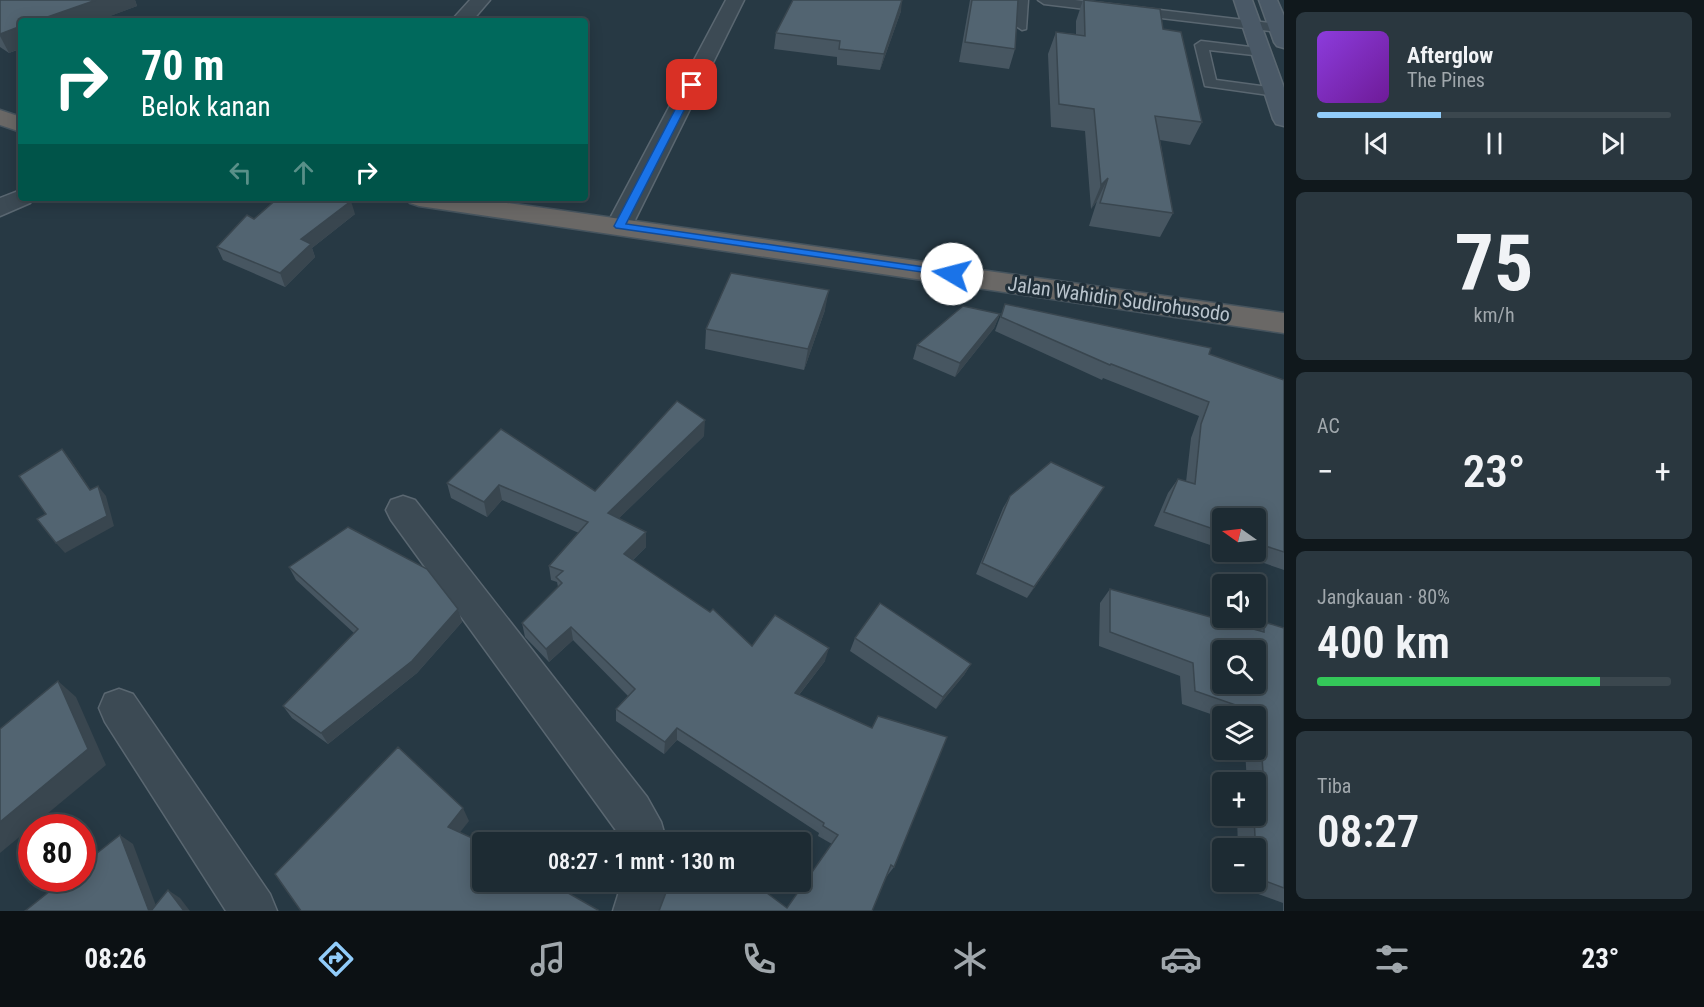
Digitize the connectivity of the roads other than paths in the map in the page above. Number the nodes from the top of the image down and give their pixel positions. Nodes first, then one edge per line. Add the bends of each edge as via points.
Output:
1 (481, 0) edge
2 (735, 0) edge
3 (1022, 0) edge
4 (1051, 0) edge
5 (1243, 0) edge
6 (1269, 0) edge
7 (464, 18) edge
8 (1022, 26) dead end
9 (1253, 26) junction
10 (1282, 35) edge
11 (1262, 52) junction
12 (1275, 92) junction
13 (0, 117) edge
14 (1284, 119) edge
15 (18, 124) edge
16 (18, 199) edge
17 (440, 201) edge
18 (0, 208) edge
19 (619, 226) junction
20 (1284, 323) edge
21 (403, 510) dead end
22 (119, 708) dead end
23 (642, 832) edge
24 (642, 892) edge
25 (253, 911) edge
26 (636, 911) edge

1 - 7 street
2 - 19 street
3 - 8 lane
4 - 9 lane
5 - 9 main road
6 - 10 main road
9 - 10 lane
9 - 11 main road
11 - 12 main road
11 - 12 lane via 1201,45 1210,83
12 - 14 main road
13 - 15 highway
16 - 18 street
17 - 19 highway, Jalan Wahidin Sudirohusodo
19 - 20 highway, Jalan Wahidin Sudirohusodo
21 - 23 street
22 - 25 street
24 - 26 street

